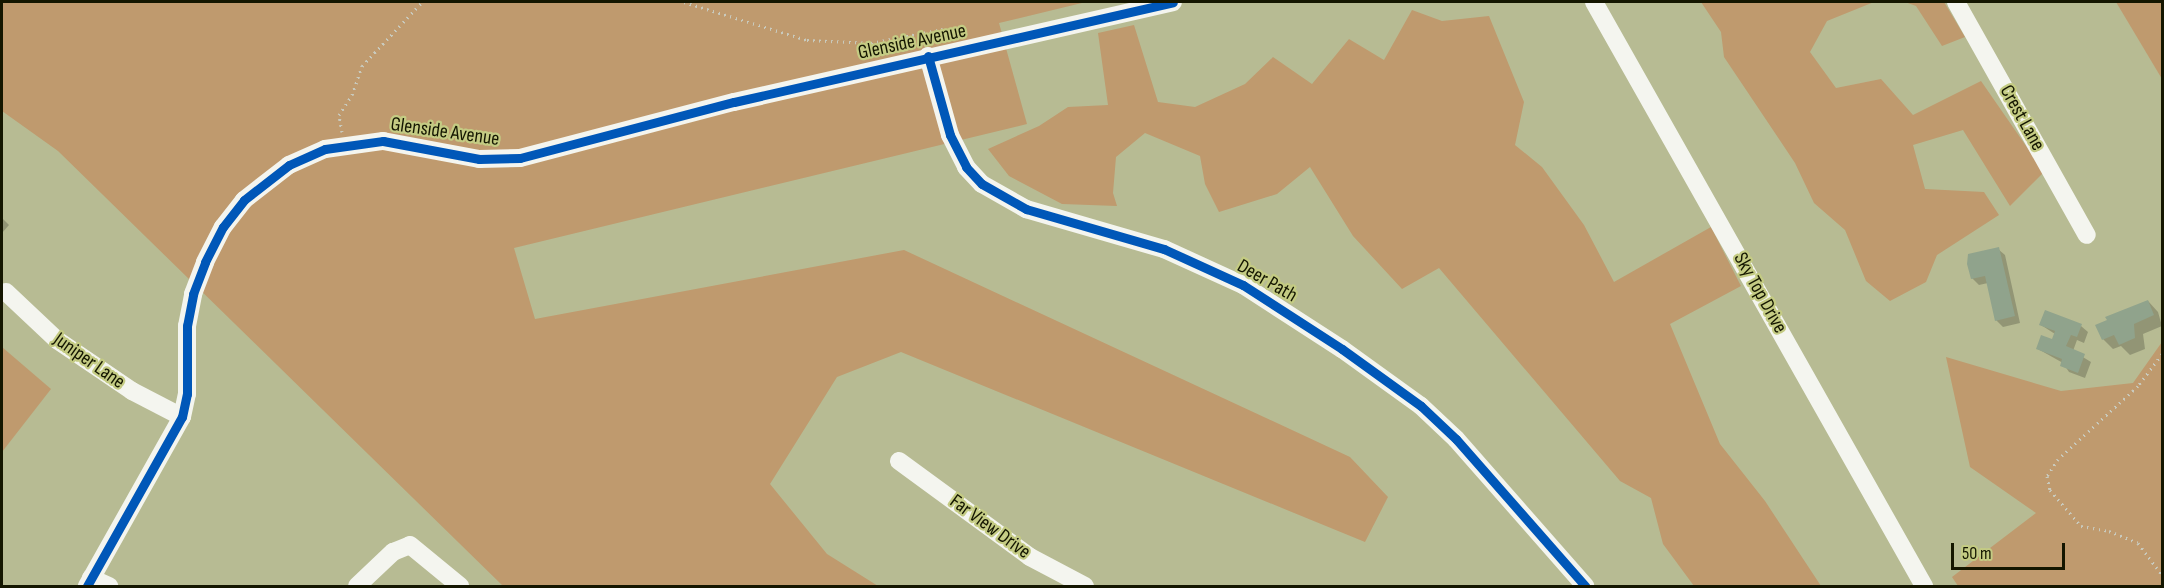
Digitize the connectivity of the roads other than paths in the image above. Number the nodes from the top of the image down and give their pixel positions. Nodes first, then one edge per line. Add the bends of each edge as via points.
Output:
1 (1173, 2) edge
2 (1594, 2) edge
3 (1956, 2) edge
4 (928, 56) junction
5 (2087, 235) dead end
6 (6, 292) dead end
7 (182, 417) junction
8 (899, 461) dead end
9 (89, 582) edge
10 (110, 586) edge
11 (357, 586) edge
12 (460, 586) edge
13 (1085, 586) edge
14 (1585, 586) edge
15 (1924, 586) edge

1 - 4 street, Glenside Avenue
2 - 15 street, Sky Top Drive
3 - 5 street, Crest Lane
4 - 7 street, Glenside Avenue via 520,158 479,159 383,141 344,145 307,156 273,175 244,200 223,227 193,294
4 - 14 street, Deer Path via 950,135 966,167 982,184 1026,209 1164,249 1243,285 1342,349 1421,406 1456,439
6 - 7 street, Juniper Lane via 57,340 132,391
7 - 9 street, Glenside Avenue
8 - 13 street, Far View Drive via 1030,557
9 - 10 street
11 - 12 street via 393,552 410,545

